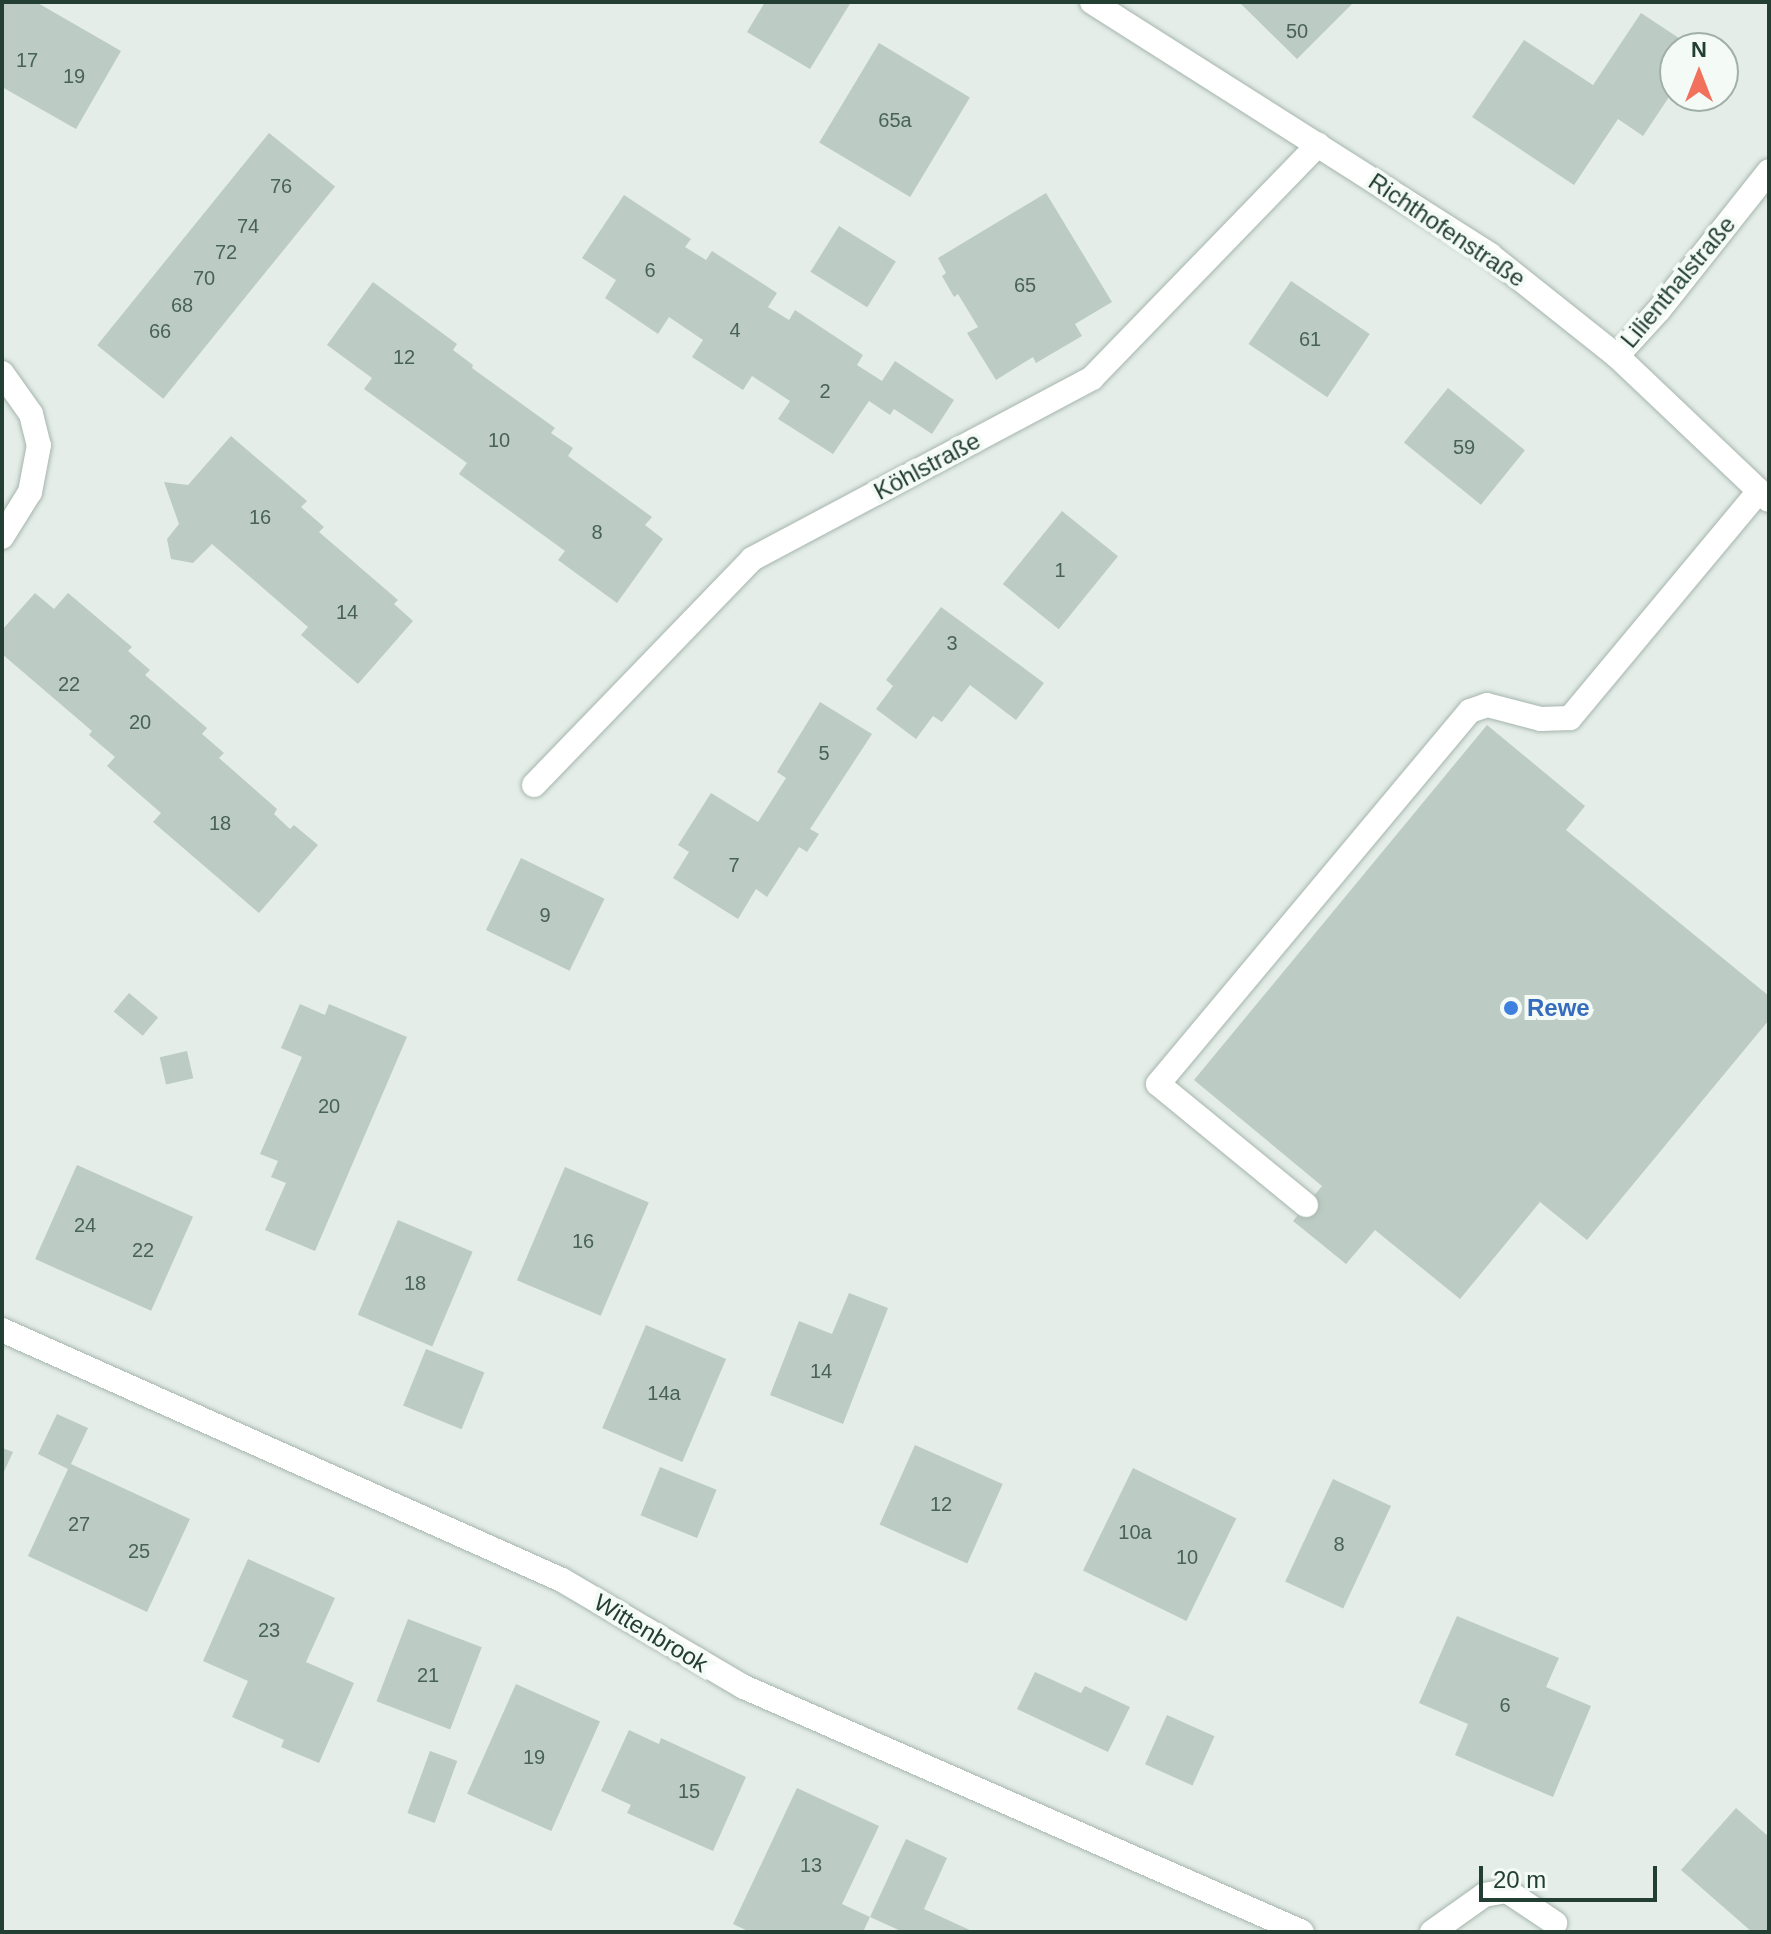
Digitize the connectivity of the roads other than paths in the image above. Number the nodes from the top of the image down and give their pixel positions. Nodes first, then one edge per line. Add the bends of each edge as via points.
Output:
1 (1092, 2) edge
2 (1318, 145) junction
3 (1769, 171) edge
4 (1617, 356) junction
5 (2, 373) edge
6 (1764, 496) edge
7 (2, 537) edge
8 (534, 785) dead end
9 (1306, 1205) dead end
10 (2, 1330) edge
11 (1555, 1923) dead end
12 (1302, 1932) edge
13 (1432, 1932) edge

1 - 2 street, Richthofenstraße
2 - 4 street, Richthofenstraße via 1490,255
2 - 8 street, Köhlstraße via 1092,378 752,559
3 - 4 street, Lilienthalstraße
4 - 6 street, Richthofenstraße
5 - 7 street via 31,414 39,445 30,492
6 - 9 street via 1570,718 1541,719 1487,705 1470,711 1158,1084
10 - 12 street, Wittenbrook via 562,1580 744,1687
11 - 13 street via 1507,1891 1484,1895

